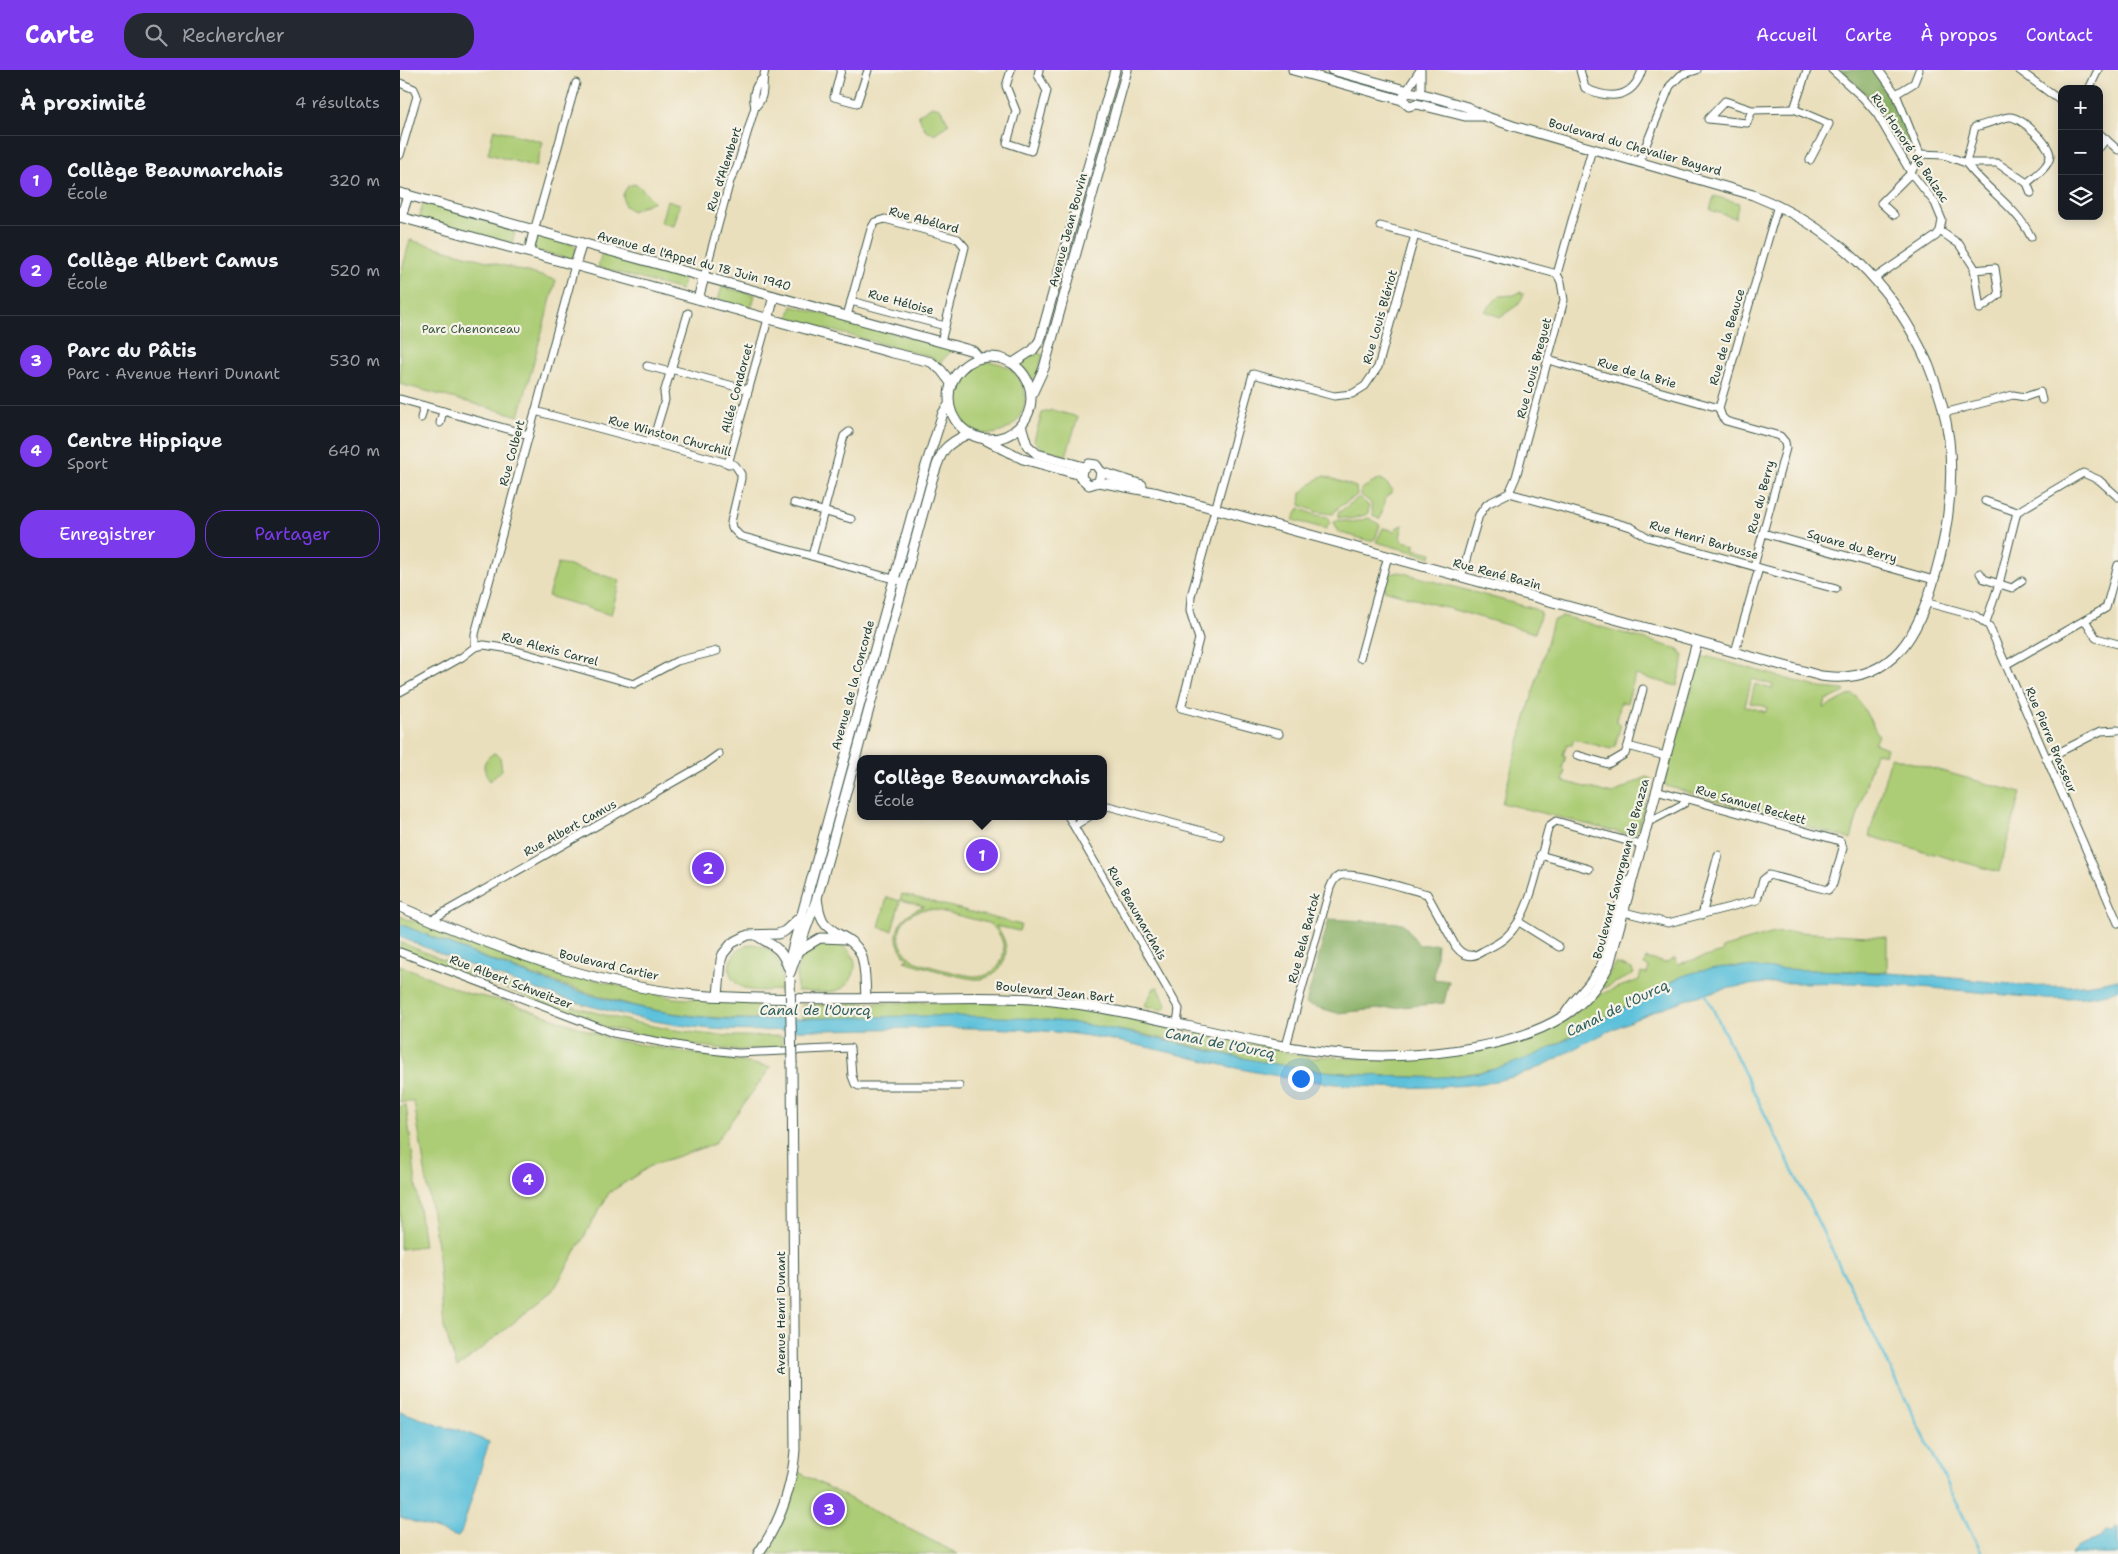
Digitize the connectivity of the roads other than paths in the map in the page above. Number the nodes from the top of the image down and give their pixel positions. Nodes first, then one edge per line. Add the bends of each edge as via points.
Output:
1 (765, 70) edge
2 (841, 70) edge
3 (868, 70) edge
4 (1011, 70) edge
5 (1039, 70) edge
6 (1115, 70) edge
7 (1127, 70) edge
8 (1293, 70) edge
9 (1332, 70) edge
10 (1420, 70) edge
11 (1580, 70) edge
12 (1642, 70) edge
13 (1696, 70) edge
14 (1807, 70) edge
15 (1832, 70) edge
16 (1880, 70) edge
17 (1920, 70) edge
18 (2019, 70) edge
19 (2098, 70) edge
20 (1681, 72) edge
21 (400, 83) edge
22 (576, 83) dead end
23 (2091, 85) edge
24 (1896, 94) junction
25 (1406, 96) junction
26 (1418, 99) junction
27 (2058, 99) edge
28 (1794, 109) junction
29 (1752, 110) junction
30 (2103, 136) edge
31 (2106, 139) junction
32 (2103, 143) edge
33 (1592, 149) junction
34 (2118, 150) edge
35 (1920, 154) junction
36 (400, 155) edge
37 (1810, 160) dead end
38 (1639, 162) junction
39 (1966, 162) junction
40 (1911, 173) junction
41 (2028, 183) junction
42 (2031, 193) dead end
43 (404, 194) edge
44 (1778, 205) junction
45 (1894, 216) dead end
46 (400, 218) edge
47 (1380, 226) dead end
48 (534, 231) junction
49 (1940, 231) junction
50 (1415, 235) junction
51 (2031, 237) dead end
52 (582, 243) junction
53 (529, 252) junction
54 (575, 265) junction
55 (1974, 270) junction
56 (1557, 274) junction
57 (704, 277) junction
58 (1875, 278) junction
59 (774, 296) junction
60 (698, 300) junction
61 (851, 301) junction
62 (688, 313) dead end
63 (847, 316) junction
64 (768, 318) junction
65 (945, 326) junction
66 (941, 342) junction
67 (979, 358) junction
68 (1548, 360) junction
69 (1013, 363) junction
70 (647, 366) dead end
71 (671, 371) junction
72 (951, 383) junction
73 (748, 390) junction
74 (1031, 396) junction
75 (400, 399) edge
76 (2042, 400) dead end
77 (949, 405) junction
78 (424, 406) junction
79 (1719, 408) junction
80 (443, 411) junction
81 (535, 411) junction
82 (1944, 413) junction
83 (421, 418) dead end
84 (440, 423) dead end
85 (1021, 425) junction
86 (849, 432) dead end
87 (968, 434) junction
88 (529, 435) junction
89 (984, 439) junction
90 (652, 443) junction
91 (728, 464) junction
92 (1084, 467) junction
93 (1102, 472) junction
94 (1081, 478) junction
95 (1099, 482) junction
96 (1509, 492) junction
97 (1158, 493) junction
98 (2118, 497) edge
99 (1985, 501) dead end
100 (794, 503) dead end
101 (1215, 508) junction
102 (824, 511) junction
103 (2017, 512) junction
104 (851, 519) dead end
105 (1763, 532) junction
106 (812, 556) junction
107 (1388, 556) junction
108 (2118, 565) edge
109 (1757, 567) junction
110 (1980, 573) dead end
111 (1461, 577) junction
112 (899, 580) junction
113 (1934, 580) junction
114 (2022, 581) dead end
115 (1999, 584) junction
116 (1836, 589) dead end
117 (1928, 603) junction
118 (2085, 620) junction
119 (1986, 622) junction
120 (1697, 642) junction
121 (2118, 644) edge
122 (475, 647) junction
123 (717, 651) dead end
124 (1735, 652) junction
125 (1360, 658) dead end
126 (2006, 664) junction
127 (1829, 677) joint
128 (1643, 689) dead end
129 (400, 692) edge
130 (2118, 730) edge
131 (1280, 734) dead end
132 (1628, 746) junction
133 (719, 754) dead end
134 (1576, 755) dead end
135 (1665, 756) junction
136 (2046, 759) junction
137 (1656, 790) junction
138 (1686, 799) junction
139 (1107, 807) edge
140 (1648, 819) junction
141 (1070, 820) edge
142 (1084, 820) edge
143 (1074, 826) junction
144 (1220, 836) dead end
145 (1641, 845) junction
146 (1718, 854) dead end
147 (1540, 855) junction
148 (1588, 869) dead end
149 (1634, 873) junction
150 (817, 898) junction
151 (400, 907) edge
152 (1624, 912) junction
153 (802, 915) junction
154 (1702, 915) junction
155 (431, 920) junction
156 (1519, 922) junction
157 (2118, 923) edge
158 (756, 935) junction
159 (847, 939) junction
160 (1559, 947) dead end
161 (798, 951) junction
162 (400, 952) edge
163 (790, 973) junction
164 (718, 996) junction
165 (788, 998) joint
166 (866, 998) junction
167 (1563, 1017) junction
168 (1177, 1022) junction
169 (1286, 1046) junction
170 (959, 1086) dead end
171 (758, 1554) edge

1 - 57 street, Rue d'Alembert via 761,102 755,107 738,167 727,190
2 - 3 street via 834,96 857,103
4 - 5 street via 1006,86 1016,111 1007,143 1030,151 1047,91
6 - 69 street, Avenue Jean Bouvin via 1040,340 1033,350
7 - 74 street, Avenue Jean Bouvin via 1044,368
8 - 25 street
9 - 25 street via 1405,90
10 - 25 street
10 - 26 street via 1422,88
11 - 12 street via 1585,88 1612,96 1628,92 1638,82
13 - 20 street
14 - 28 street
15 - 40 street, Rue Honoré de Balzac via 1877,114
16 - 24 street
17 - 24 street via 1914,83
18 - 27 street
19 - 23 street
20 - 38 street via 1670,86
21 - 36 street via 414,89 417,96
22 - 48 street
24 - 35 street
25 - 26 street
25 - 26 street via 1411,106
26 - 33 street, Boulevard du Chevalier Bayard via 1465,116 1484,116
28 - 29 street
28 - 37 street via 1829,124
29 - 29 street via 1747,123 1708,119 1725,101
30 - 31 street
31 - 32 street
31 - 34 street
33 - 38 street, Boulevard du Chevalier Bayard
33 - 56 street
35 - 39 street via 1944,155
35 - 40 street
38 - 44 street, Boulevard du Chevalier Bayard via 1730,187
39 - 41 street via 1997,163
39 - 41 street via 1975,127 2010,117 2022,120 2048,147 2050,157
39 - 51 street via 1973,173 2020,218
40 - 45 street via 1882,203
40 - 49 street, Rue Honoré de Balzac via 1939,209
41 - 42 street
43 - 46 street
43 - 48 street, Avenue de l'Appel du 18 Juin 1940
44 - 58 street, Boulevard du Chevalier Bayard via 1827,235
44 - 79 street, Rue de la Beauce
46 - 53 street
47 - 50 street
48 - 52 street, Avenue de l'Appel du 18 Juin 1940
48 - 53 street
49 - 55 street via 1960,244
49 - 58 street
50 - 56 street
50 - 101 street, Rue Louis Blériot via 1373,377 1356,392 1340,396 1253,374
52 - 54 street
52 - 57 street, Avenue de l'Appel du 18 Juin 1940
53 - 54 street
54 - 60 street
54 - 81 street, Rue Colbert
55 - 55 street via 1995,268 1998,295 1980,309
56 - 68 street, Rue Louis Breguet via 1564,300
57 - 59 street, Avenue de l'Appel du 18 Juin 1940
57 - 60 street
58 - 82 street, Boulevard du Chevalier Bayard via 1919,346
59 - 63 street, Avenue de l'Appel du 18 Juin 1940
59 - 64 street
60 - 64 street
61 - 63 street, Rue Abélard
61 - 65 street, Rue Héloise
61 - 65 street, Rue Abélard via 870,229 875,222 885,219 958,239 964,244 966,251
62 - 71 street
63 - 66 street, Avenue de l'Appel du 18 Juin 1940
64 - 72 street via 931,362
64 - 73 street, Allée Condorcet
65 - 66 street, Rue Abélard
66 - 67 street, Avenue de l'Appel du 18 Juin 1940 via 973,351
67 - 69 street via 1002,358
67 - 72 street via 958,371
68 - 79 street, Rue de la Brie
68 - 96 street, Rue Louis Breguet
69 - 74 street via 1026,378
70 - 71 street
71 - 73 street
71 - 90 street
72 - 77 street
73 - 91 street, Allée Condorcet
74 - 85 street via 1030,408
75 - 78 street
76 - 82 street via 2040,392 2025,397 2013,395
77 - 87 street via 955,422
77 - 112 street, Avenue de la Concorde via 943,413
78 - 80 street
78 - 83 street
79 - 105 street, Rue du Berry via 1726,421 1780,436 1786,442
80 - 84 street
80 - 88 street
81 - 88 street, Rue Colbert
81 - 90 street, Rue Winston Churchill
82 - 113 street, Boulevard du Chevalier Bayard via 1950,455 1950,501
85 - 89 street via 1003,438
85 - 92 street via 1027,445 1037,454
86 - 102 street via 844,436
87 - 89 street
87 - 112 street, Avenue de la Concorde via 952,441 940,456
88 - 122 street, Rue Colbert via 475,634
89 - 94 street via 1023,459 1077,474
90 - 91 street, Rue Winston Churchill
91 - 106 street, Rue Winston Churchill via 741,474 731,516 735,532
92 - 93 street via 1093,464
92 - 94 street
93 - 95 street
93 - 97 street, Rue René Bazin
94 - 95 street via 1089,484
95 - 97 street, Rue René Bazin
96 - 109 street, Rue Henri Barbusse via 1631,527 1647,537
96 - 111 street via 1482,509
97 - 101 street, Rue René Bazin
98 - 103 street via 2099,480 2083,473
99 - 103 street
100 - 102 street
101 - 107 street, Rue René Bazin
101 - 131 street via 1191,596 1190,611 1199,639 1181,708
102 - 104 street
102 - 106 street
103 - 115 street
105 - 109 street, Rue du Berry
105 - 113 street, Square du Berry
106 - 112 street, Rue Winston Churchill
107 - 111 street, Rue René Bazin
107 - 125 street
108 - 118 street via 2106,608
109 - 116 street, Rue Henri Barbusse
109 - 124 street, Rue du Berry
110 - 115 street via 1984,579
111 - 120 street, Rue René Bazin
112 - 150 street, Avenue de la Concorde
112 - 153 street, Avenue de la Concorde
113 - 117 street, Boulevard du Chevalier Bayard
114 - 115 street via 2012,588
115 - 119 street
117 - 119 street via 1976,616
117 - 127 street, Boulevard du Chevalier Bayard via 1914,632 1888,661 1858,674
118 - 121 street via 2096,638
118 - 126 street
119 - 126 street, Rue Pierre Brasseur
120 - 124 street, Rue René Bazin
120 - 135 street, Boulevard Savorgnan de Brazza
122 - 123 street, Rue Alexis Carrel via 484,645 510,649 634,684 677,661
122 - 129 street
124 - 127 street, Rue René Bazin
126 - 136 street, Rue Pierre Brasseur
128 - 132 street
130 - 136 street via 2101,731
132 - 134 street via 1625,754 1608,764
132 - 135 street
133 - 155 street, Rue Albert Camus
135 - 137 street, Boulevard Savorgnan de Brazza
136 - 157 street, Rue Pierre Brasseur
137 - 138 street, Rue Samuel Beckett
137 - 140 street, Boulevard Savorgnan de Brazza
138 - 140 street via 1685,803 1653,820
138 - 154 street, Rue Samuel Beckett via 1840,841 1843,848 1833,884 1828,890 1769,875 1763,880 1757,900
139 - 144 street
140 - 145 street, Boulevard Savorgnan de Brazza
141 - 143 street, Rue Beaumarchais
142 - 143 street
143 - 168 street, Rue Beaumarchais via 1178,1009
145 - 147 street, Rue Bela Bartok via 1556,821 1549,826
145 - 149 street, Boulevard Savorgnan de Brazza
146 - 154 street
147 - 148 street
147 - 156 street, Rue Bela Bartok via 1527,905
149 - 152 street, Boulevard Savorgnan de Brazza
149 - 167 street via 1623,890 1600,967
150 - 159 street via 823,922
150 - 161 street, Avenue de la Concorde
151 - 155 street, Boulevard Cartier
152 - 154 street via 1668,923
152 - 167 street, Boulevard Savorgnan de Brazza via 1605,973 1585,999
153 - 158 street via 784,931
153 - 163 street, Avenue de la Concorde
155 - 164 street, Boulevard Cartier via 504,949 574,970 644,988
156 - 160 street
156 - 169 street, Rue Bela Bartok via 1505,938 1470,956 1456,948 1427,894 1354,874 1336,878 1330,888
158 - 163 street via 780,950
158 - 164 street via 740,937 727,948 721,960
159 - 161 street via 820,938
159 - 166 street via 860,954
161 - 163 street, Avenue de la Concorde
162 - 170 street, Rue Albert Schweitzer via 613,1033 738,1053 850,1048 852,1076 855,1084 860,1086
163 - 171 street, Avenue Henri Dunant, bridge via 795,1450 788,1496
164 - 165 street, Boulevard Cartier
165 - 166 street, Boulevard Jean Bart
166 - 168 street, Boulevard Jean Bart via 1019,998
167 - 169 street, Boulevard Savorgnan de Brazza via 1517,1037 1444,1051 1364,1056
168 - 169 street, Boulevard Jean Bart

